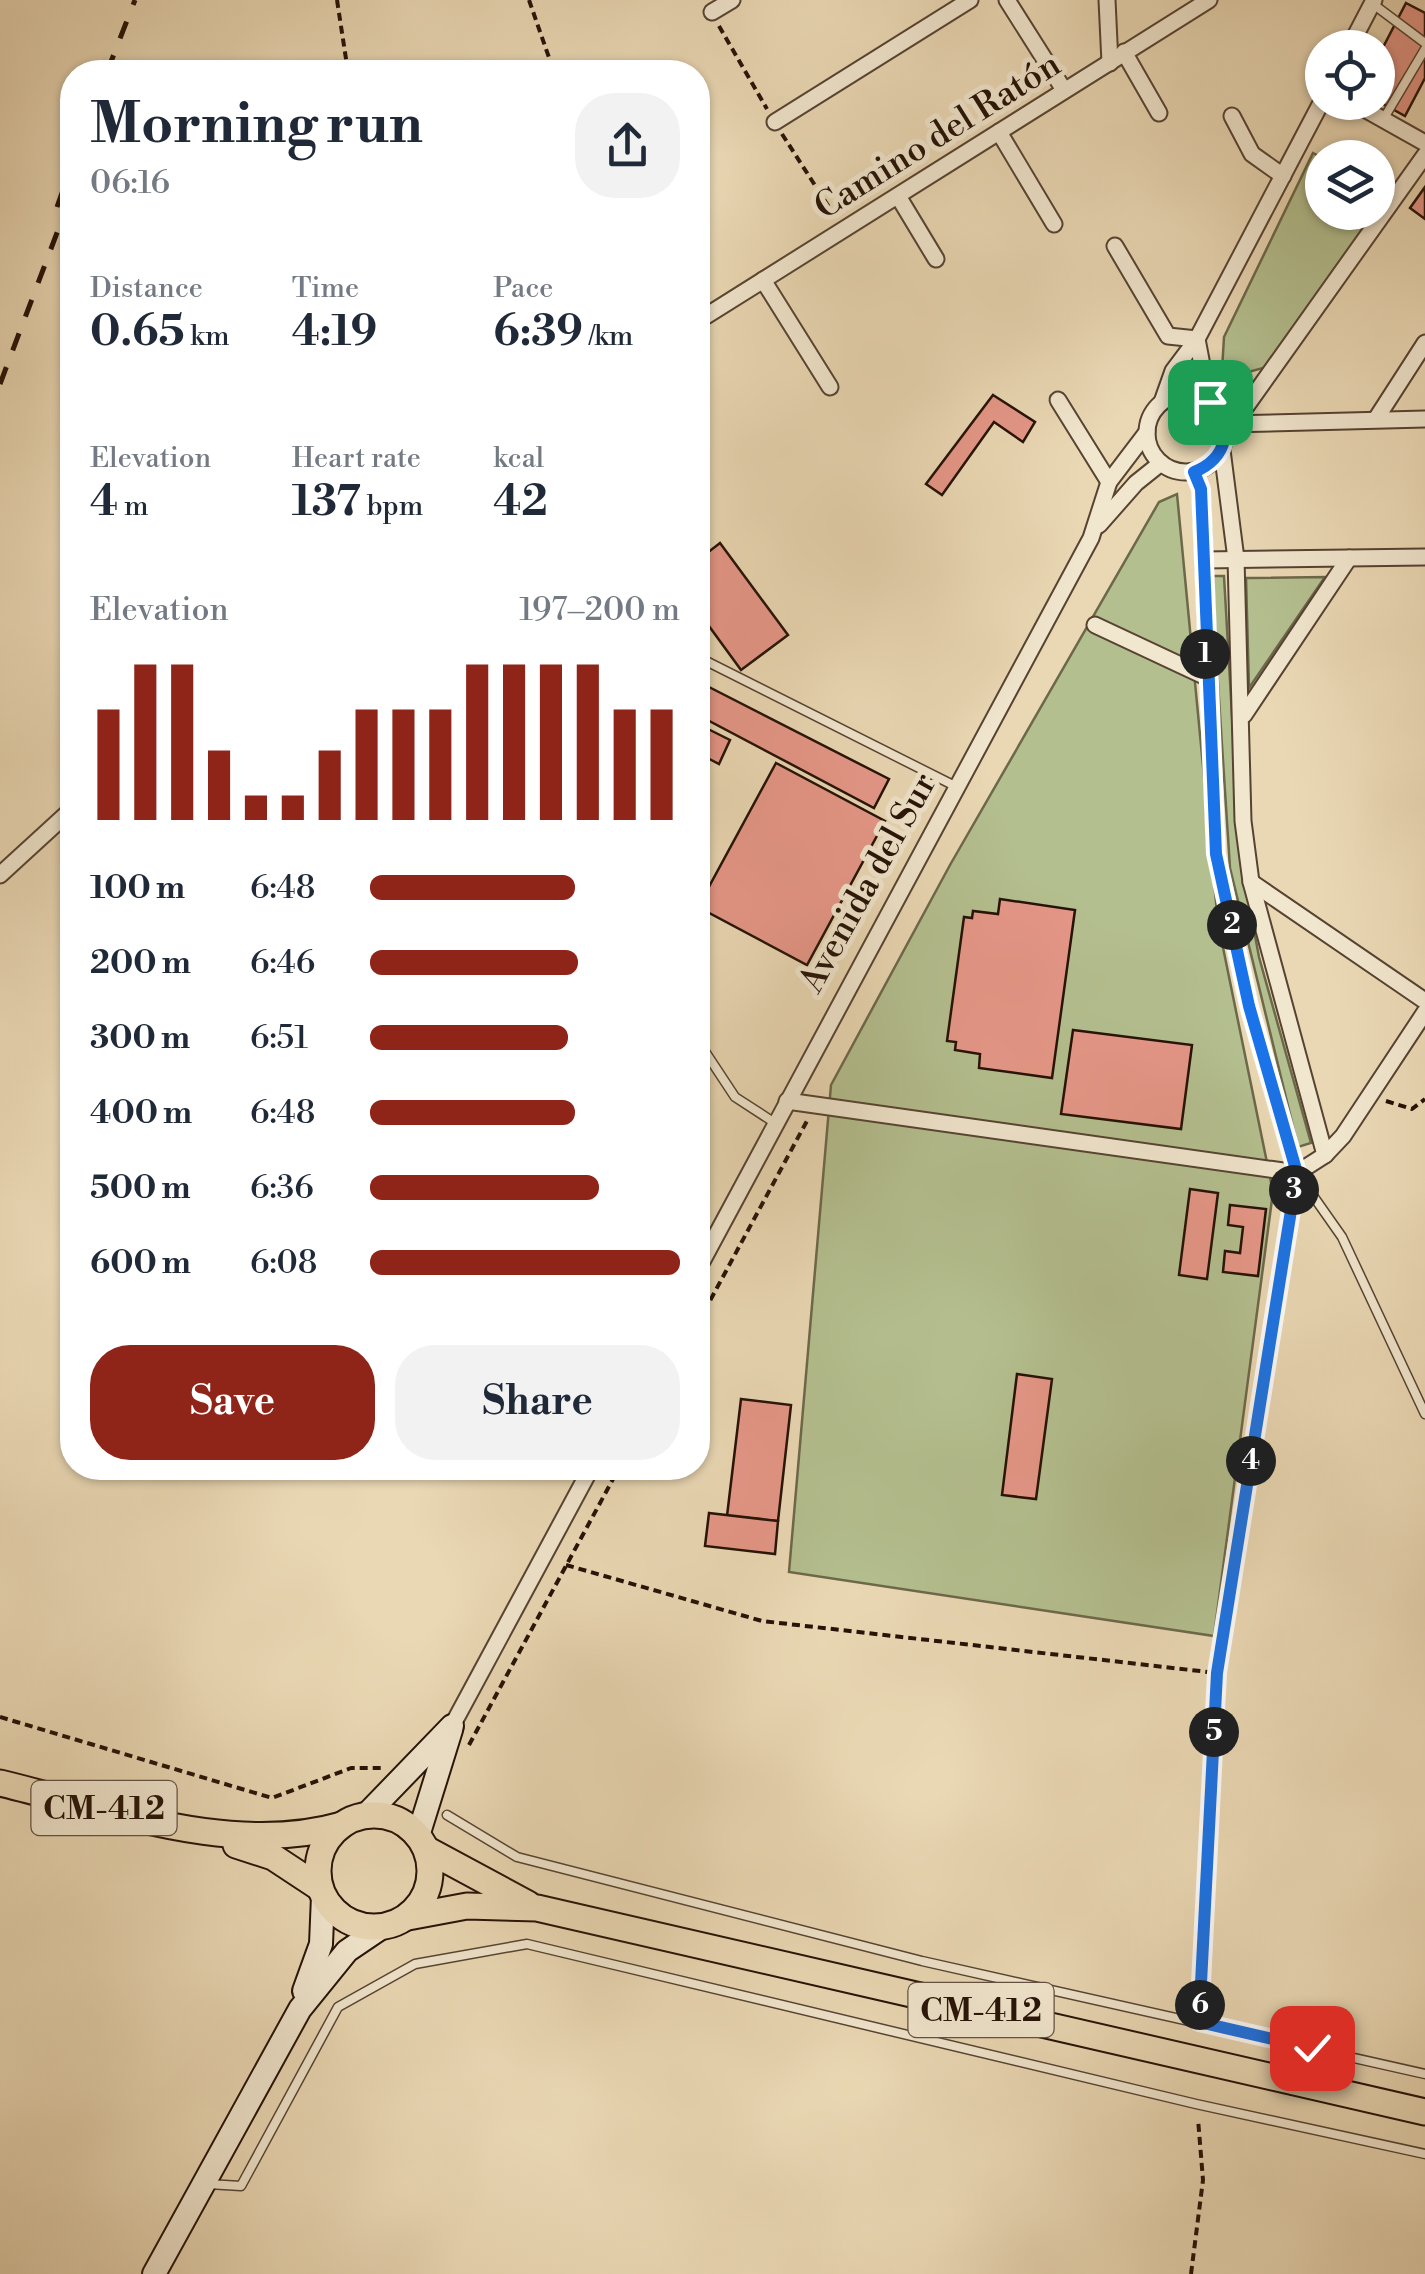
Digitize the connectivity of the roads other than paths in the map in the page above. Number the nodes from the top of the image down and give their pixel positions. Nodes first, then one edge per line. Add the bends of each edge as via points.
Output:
1 (732, 0) edge
2 (970, 0) edge
3 (1007, 0) edge
4 (1106, 0) edge
5 (1209, 0) edge
6 (1373, 2) edge
7 (712, 12) dead end
8 (1358, 30) edge
9 (1425, 46) edge
10 (1124, 52) junction
11 (1110, 63) junction
12 (1064, 90) junction
13 (1395, 99) edge
14 (1160, 113) dead end
15 (1232, 116) dead end
16 (1312, 120) edge
17 (1387, 120) edge
18 (774, 122) dead end
19 (1000, 132) junction
20 (1425, 143) edge
21 (1425, 155) edge
22 (1283, 176) junction
23 (898, 196) junction
24 (1054, 224) dead end
25 (1116, 246) dead end
26 (936, 259) dead end
27 (763, 280) junction
28 (710, 314) edge
29 (1196, 338) junction
30 (1425, 344) edge
31 (830, 386) dead end
32 (1058, 400) dead end
33 (1162, 402) junction
34 (1210, 402) junction
35 (1425, 418) edge
36 (1376, 419) junction
37 (1230, 423) junction
38 (1147, 432) junction
39 (1222, 450) junction
40 (1161, 463) junction
41 (1194, 472) junction
42 (1109, 482) junction
43 (1096, 528) junction
44 (1350, 558) junction
45 (1425, 558) edge
46 (1236, 559) junction
47 (1204, 560) junction
48 (1096, 625) dead end
49 (710, 663) edge
50 (1206, 677) junction
51 (1244, 714) junction
52 (958, 788) junction
53 (60, 820) edge
54 (0, 875) edge
55 (1251, 882) junction
56 (1425, 1001) edge
57 (1425, 1012) edge
58 (710, 1059) edge
59 (788, 1101) junction
60 (776, 1124) junction
61 (1325, 1155) junction
62 (1297, 1173) junction
63 (710, 1239) edge
64 (1425, 1414) edge
65 (585, 1480) edge
66 (452, 1726) junction
67 (0, 1783) edge
68 (447, 1815) dead end
69 (353, 1820) junction
70 (209, 1832) junction
71 (422, 1842) junction
72 (321, 1892) junction
73 (537, 1908) junction
74 (408, 1917) junction
75 (380, 1928) junction
76 (300, 2009) junction
77 (1425, 2074) edge
78 (1425, 2112) edge
79 (1425, 2154) edge
80 (204, 2184) junction
81 (154, 2274) edge

1 - 7 street
2 - 18 street
3 - 12 street
4 - 11 street
5 - 10 street, Camino del Ratón
6 - 8 street
6 - 9 lane
9 - 13 lane
10 - 11 street, Camino del Ratón
10 - 14 street
11 - 12 street, Camino del Ratón
12 - 19 street, Camino del Ratón
15 - 22 street via 1252,154
16 - 22 street
17 - 20 street
19 - 23 street, Camino del Ratón
19 - 24 street
21 - 37 street
22 - 29 street
23 - 26 street
23 - 27 street, Camino del Ratón
25 - 29 street via 1168,336
27 - 28 street, Camino del Ratón
27 - 31 street
29 - 33 street
29 - 34 street
30 - 36 street
32 - 42 street
33 - 34 street via 1186,394
33 - 38 street
34 - 37 street
35 - 36 street
36 - 37 street
37 - 39 street
38 - 40 street
38 - 42 street, Avenida del Sur
39 - 41 street
39 - 46 street
40 - 41 street
40 - 43 street, Avenida del Sur
41 - 47 street via 1201,489
42 - 43 street, Avenida del Sur
43 - 52 street, Avenida del Sur
44 - 45 street
44 - 46 street
44 - 51 street
46 - 47 street
46 - 51 street
47 - 50 street
48 - 50 street
49 - 52 lane
50 - 62 street via 1216,854 1249,1006
51 - 55 street
52 - 59 street, Avenida del Sur
53 - 54 street
55 - 56 street
55 - 61 street
57 - 61 street
58 - 60 lane via 736,1097
59 - 60 street, Avenida del Sur
59 - 62 street
60 - 63 street, Avenida del Sur
61 - 62 street
62 - 64 lane via 1342,1237
65 - 66 street
66 - 69 main road
66 - 71 main road
67 - 70 main road, CM-412
68 - 77 lane via 517,1857 922,1961
69 - 70 main road, CM-412 via 294,1836
69 - 71 main road, CM-412 via 394,1819
69 - 72 main road via 320,1853
70 - 72 main road, CM-412 via 273,1857
71 - 73 main road, CM-412
71 - 74 main road via 429,1886
72 - 75 main road, CM-412 via 347,1921
72 - 76 main road via 321,1944
73 - 74 main road, CM-412 via 467,1906
73 - 78 main road, CM-412
74 - 75 main road, CM-412
75 - 76 main road via 348,1951
76 - 80 main road
79 - 80 lane via 527,1944 414,1964 338,2008 241,2186
80 - 81 main road

